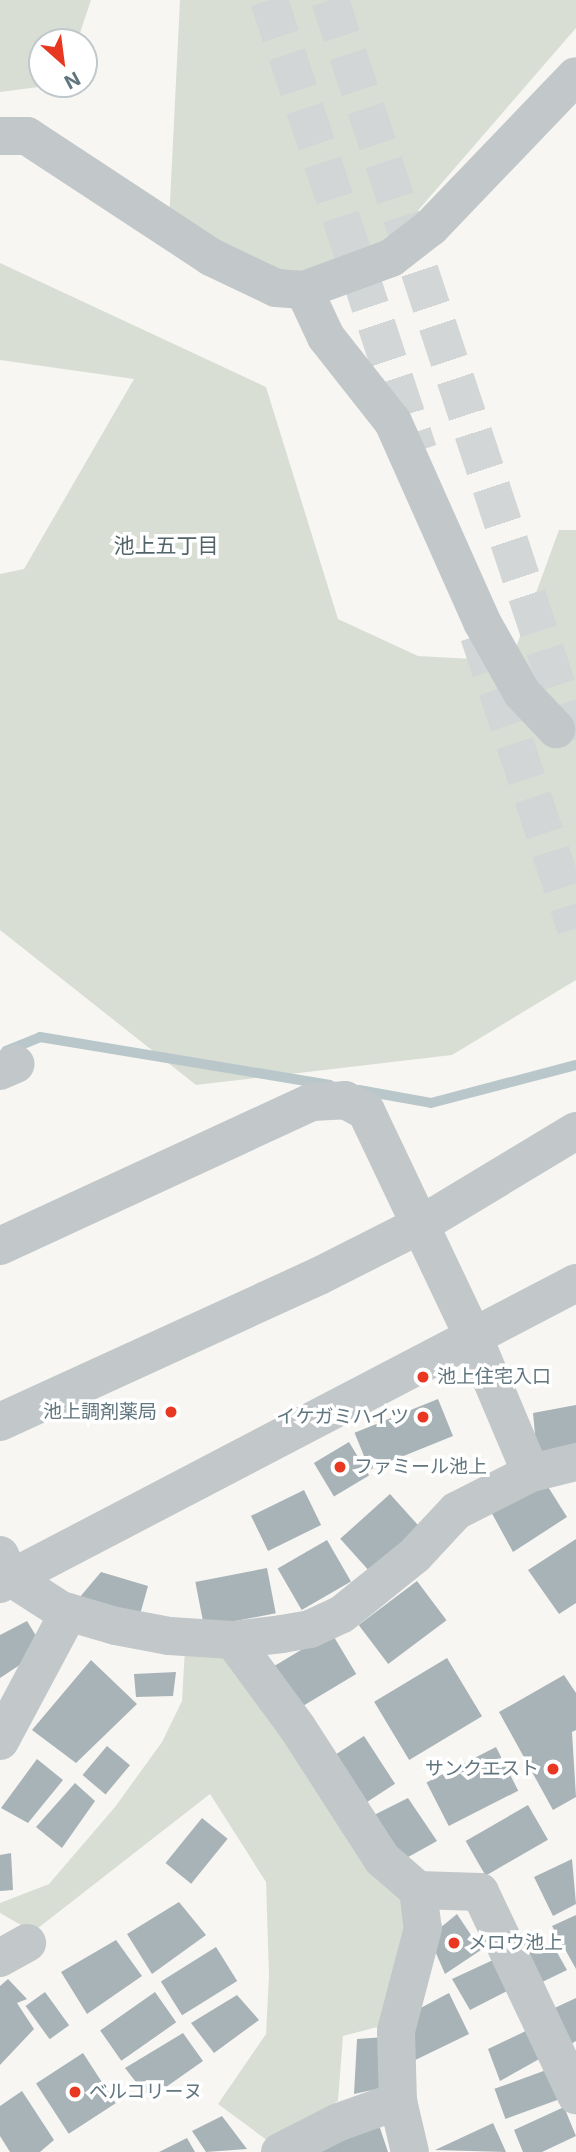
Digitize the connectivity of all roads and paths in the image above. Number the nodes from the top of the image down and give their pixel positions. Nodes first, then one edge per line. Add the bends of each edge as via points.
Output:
1 (576, 76) edge
2 (0, 136) edge
3 (304, 290) junction
4 (556, 729) dead end
5 (576, 1131) edge
6 (420, 1225) junction
7 (0, 1246) edge
8 (576, 1283) edge
9 (473, 1336) junction
10 (0, 1422) edge
11 (559, 1474) edge
12 (3, 1572) edge
13 (69, 1612) junction
14 (233, 1640) junction
15 (0, 1741) edge
16 (418, 1890) junction
17 (576, 2095) edge
18 (398, 2101) junction
19 (280, 2152) edge
20 (410, 2152) edge

1 - 3 street via 431,227 391,258
2 - 3 street via 27,136 211,257 276,288
3 - 4 street via 326,337 393,422 482,622 522,693
5 - 6 street
6 - 7 street via 366,1111 330,1098 312,1102
6 - 9 street
6 - 10 street
8 - 9 street
9 - 11 street
9 - 12 street
11 - 14 street via 456,1511 415,1555 342,1614 310,1629
12 - 13 street
13 - 14 street via 169,1636
13 - 15 street
14 - 16 street via 382,1859
16 - 17 street via 480,1892
16 - 18 street via 423,1928 396,2031
18 - 19 street via 339,2122
18 - 20 street

